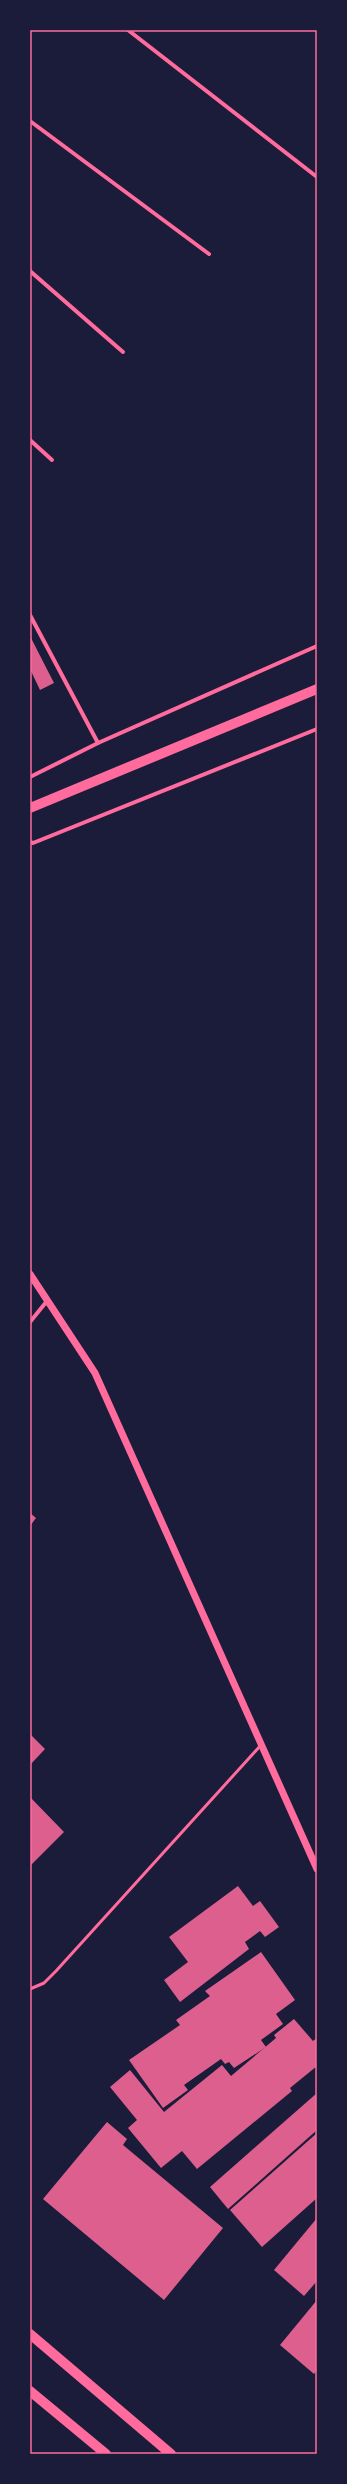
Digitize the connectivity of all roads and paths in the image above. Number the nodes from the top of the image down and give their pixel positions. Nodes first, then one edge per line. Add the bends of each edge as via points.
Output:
1 (128, 30) edge
2 (30, 121) edge
3 (317, 177) edge
4 (209, 254) dead end
5 (30, 271) edge
6 (123, 352) dead end
7 (30, 440) edge
8 (52, 460) dead end
9 (30, 616) edge
10 (317, 646) edge
11 (317, 689) edge
12 (317, 729) edge
13 (98, 743) junction
14 (30, 777) edge
15 (30, 808) edge
16 (30, 842) edge
17 (30, 1274) edge
18 (47, 1300) junction
19 (30, 1322) edge
20 (262, 1744) junction
21 (317, 1869) edge
22 (30, 1989) edge
23 (30, 2334) edge
24 (30, 2391) edge
25 (106, 2454) edge
26 (171, 2454) edge

1 - 3 street
2 - 4 street
5 - 6 street
7 - 8 street
9 - 13 street
10 - 13 street
11 - 15 main road
12 - 16 street via 33,843
13 - 14 street
17 - 18 street
18 - 19 street
18 - 20 street via 94,1373
20 - 21 street
20 - 22 lane via 56,1971 44,1983
23 - 26 main road
24 - 25 main road

